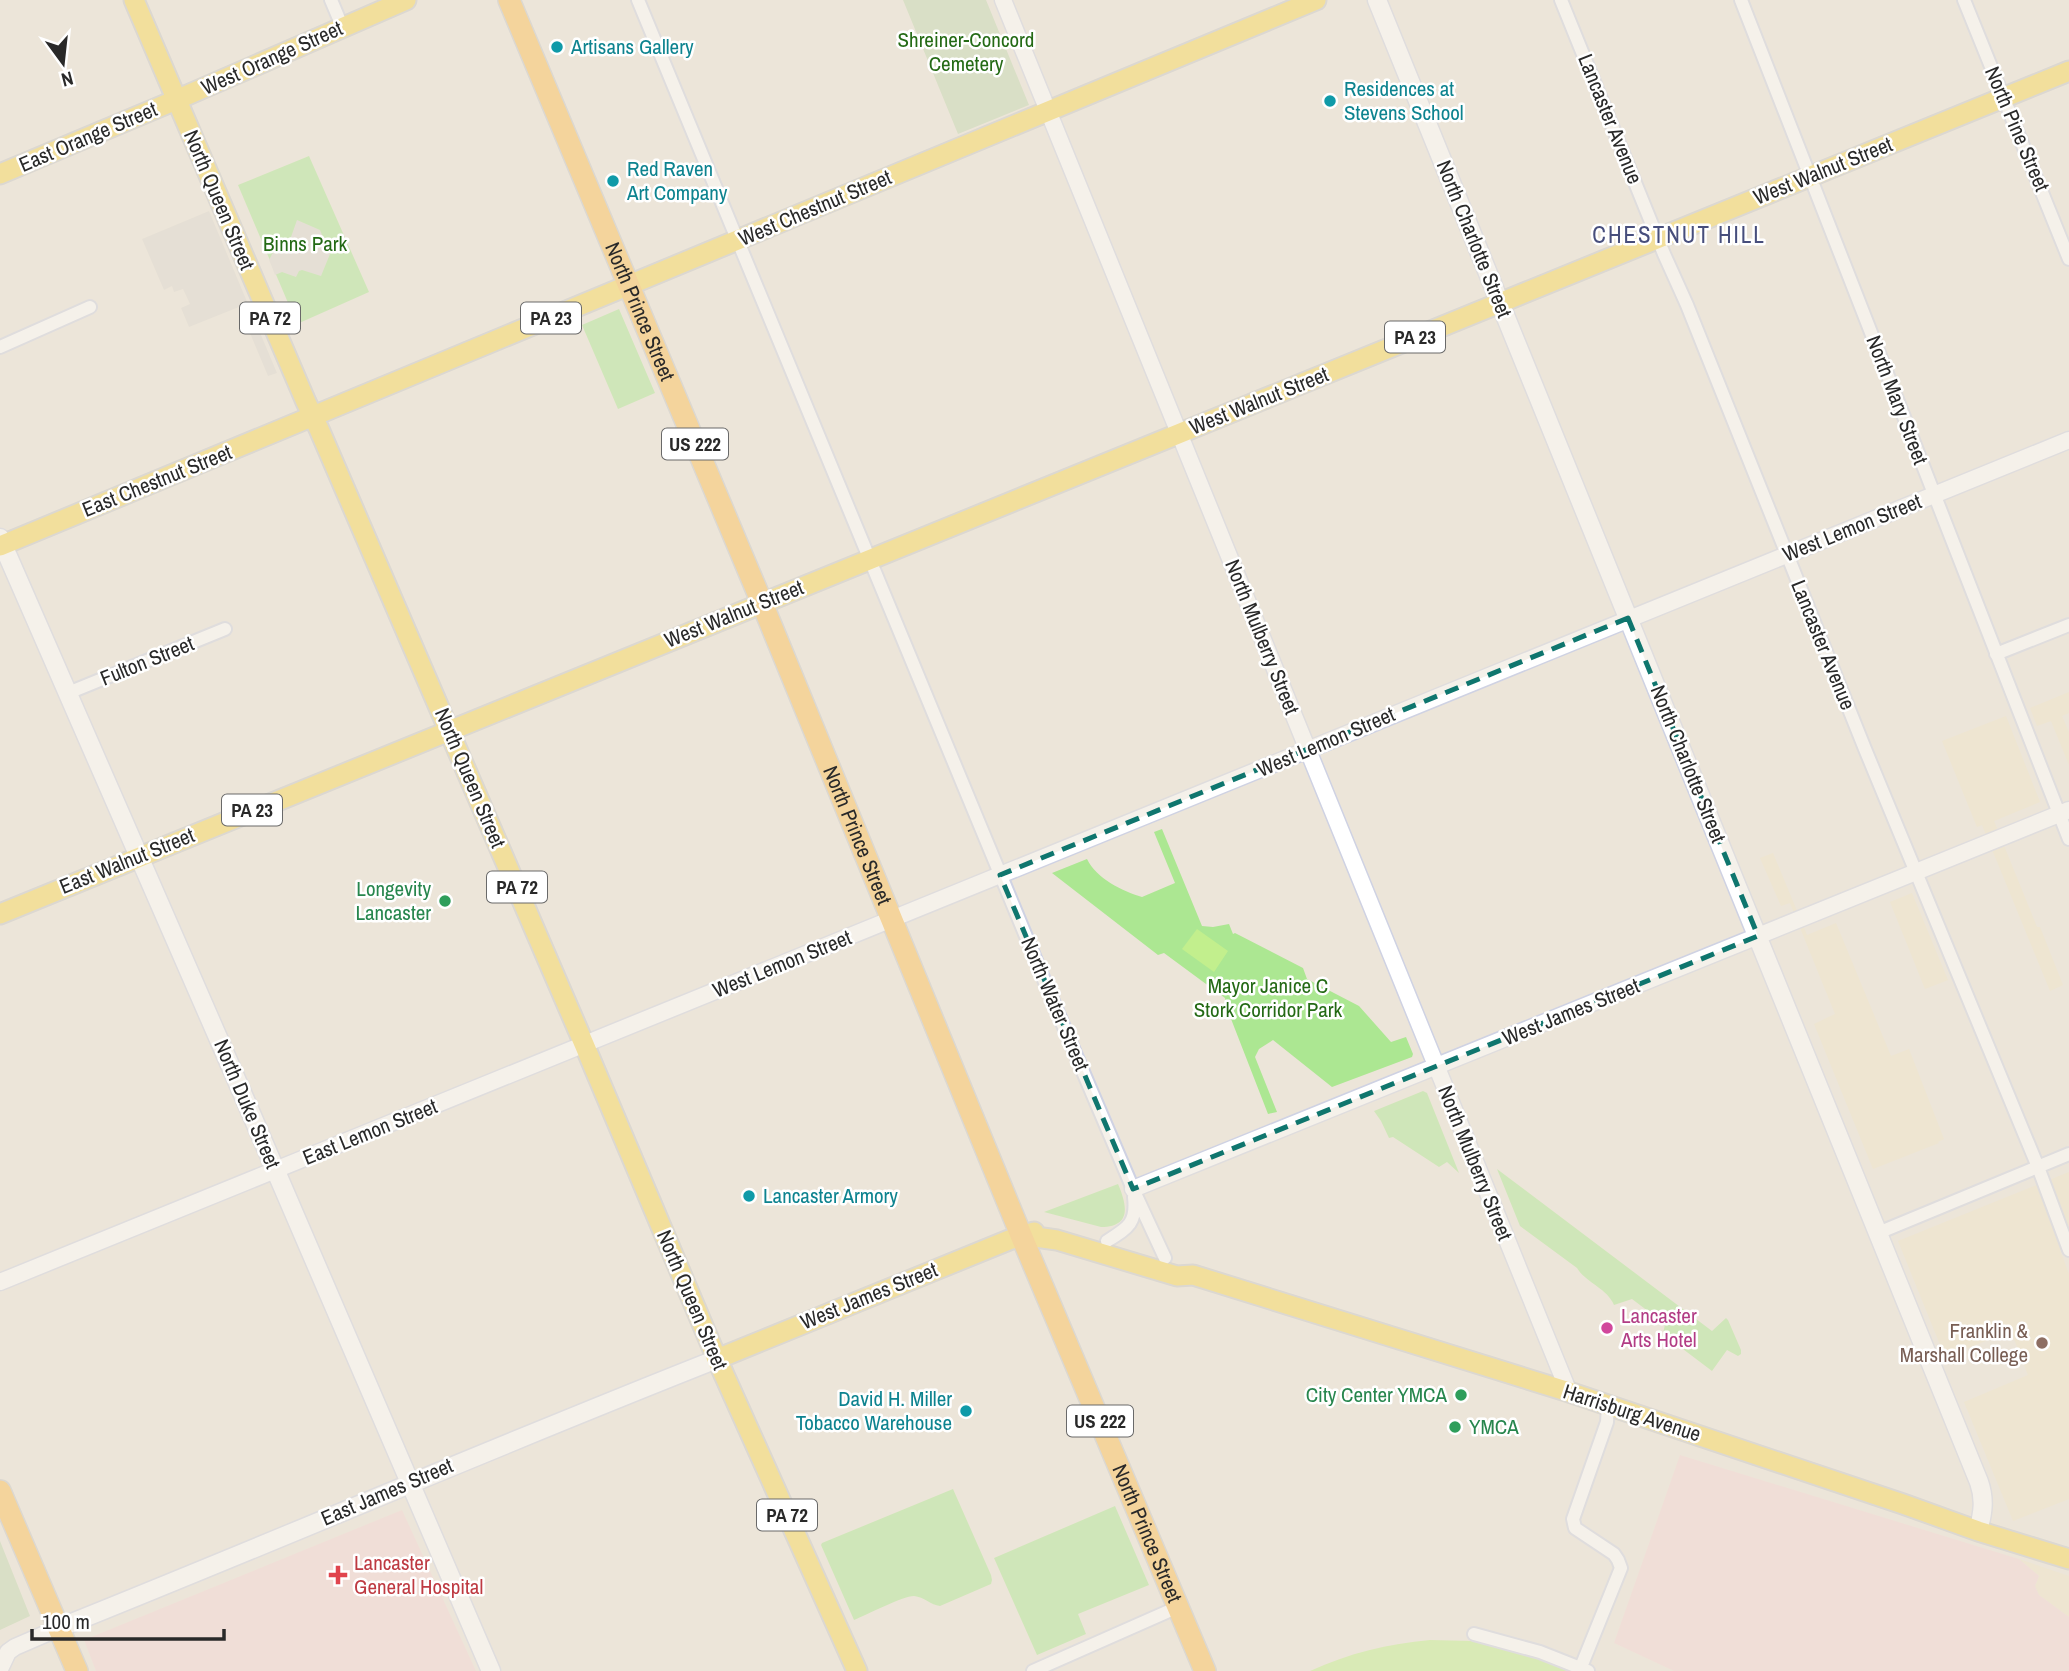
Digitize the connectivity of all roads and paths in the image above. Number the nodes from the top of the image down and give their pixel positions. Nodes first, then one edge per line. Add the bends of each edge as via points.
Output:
1 (134, 0) edge
2 (331, 0) edge
3 (406, 0) edge
4 (509, 0) edge
5 (638, 0) edge
6 (1003, 0) edge
7 (1316, 0) edge
8 (1377, 0) edge
9 (1561, 0) edge
10 (1741, 0) edge
11 (1964, 0) edge
12 (342, 26) junction
13 (2069, 71) edge
14 (2003, 98) junction
15 (176, 100) junction
16 (1048, 111) junction
17 (0, 174) edge
18 (1810, 177) junction
19 (1658, 238) junction
20 (737, 240) junction
21 (2069, 259) edge
22 (628, 286) junction
23 (1500, 302) junction
24 (90, 307) dead end
25 (0, 347) edge
26 (313, 417) junction
27 (1179, 433) junction
28 (2069, 440) edge
29 (1934, 495) junction
30 (1, 543) edge
31 (1787, 554) junction
32 (869, 559) junction
33 (762, 603) junction
34 (1628, 618) junction
35 (2069, 625) edge
36 (225, 629) dead end
37 (1996, 654) junction
38 (68, 693) junction
39 (449, 730) junction
40 (1307, 749) junction
41 (2064, 812) edge
42 (2069, 839) edge
43 (139, 856) junction
44 (1916, 872) junction
45 (1000, 875) junction
46 (0, 914) edge
47 (891, 920) junction
48 (1758, 936) junction
49 (584, 1044) junction
50 (1436, 1067) junction
51 (2069, 1154) edge
52 (2038, 1167) junction
53 (276, 1170) junction
54 (1133, 1189) junction
55 (1878, 1234) junction
56 (1021, 1235) junction
57 (1107, 1241) junction
58 (2069, 1250) edge
59 (1165, 1258) junction
60 (1193, 1275) junction
61 (0, 1282) edge
62 (717, 1359) junction
63 (1566, 1391) junction
64 (1608, 1405) junction
65 (410, 1483) junction
66 (0, 1492) edge
67 (1978, 1531) junction
68 (2069, 1559) edge
69 (1178, 1607) junction
70 (59, 1628) junction
71 (1474, 1634) dead end
72 (0, 1669) edge
73 (1585, 1669) edge
74 (77, 1671) edge
75 (491, 1671) edge
76 (857, 1671) edge
77 (1033, 1671) edge
78 (1205, 1671) edge

1 - 15 main road, North Queen Street / PA 72
2 - 12 street
3 - 12 main road, West Orange Street
4 - 22 highway, North Prince Street / US 222
5 - 20 street, North Water Street
6 - 16 street, North Mulberry Street
7 - 16 main road, West Chestnut Street / PA 23
8 - 23 main road, North Charlotte Street
9 - 19 street, Lancaster Avenue
10 - 18 street, North Mary Street
11 - 14 street, North Pine Street
12 - 15 main road, West Orange Street
13 - 14 main road, West Walnut Street / PA 23
14 - 18 main road, West Walnut Street / PA 23
14 - 21 street, North Pine Street
15 - 17 main road, East Orange Street
15 - 26 main road, North Queen Street / PA 72
16 - 20 main road, West Chestnut Street / PA 23
16 - 27 street, North Mulberry Street
18 - 19 main road, West Walnut Street / PA 23
18 - 29 street, North Mary Street
19 - 23 main road, West Walnut Street / PA 23
19 - 31 street, Lancaster Avenue
20 - 22 main road, West Chestnut Street / PA 23
20 - 32 street, North Water Street
22 - 26 main road, West Chestnut Street / PA 23
22 - 33 highway, North Prince Street / US 222
23 - 27 main road, West Walnut Street / PA 23
23 - 34 main road, North Charlotte Street
24 - 25 street
26 - 30 main road, East Chestnut Street / PA 23
26 - 39 main road, North Queen Street / PA 72
27 - 32 main road, West Walnut Street / PA 23
27 - 40 street, North Mulberry Street
28 - 29 street, West Lemon Street
29 - 31 street, West Lemon Street
29 - 37 street, North Mary Street
30 - 38 main road, North Duke Street
31 - 34 street, West Lemon Street
31 - 44 street, Lancaster Avenue
32 - 33 main road, West Walnut Street / PA 23
32 - 45 street, North Water Street
33 - 39 main road, West Walnut Street / PA 23
33 - 47 highway, North Prince Street / US 222
34 - 40 street, West Lemon Street
34 - 48 main road, North Charlotte Street
35 - 37 street
36 - 38 street, Fulton Street
37 - 41 street, North Mary Street
38 - 43 main road, North Duke Street
39 - 43 main road, East Walnut Street / PA 23
39 - 49 main road, North Queen Street / PA 72
40 - 45 street, West Lemon Street
40 - 50 street, North Mulberry Street
41 - 42 street, North Mary Street
41 - 44 street, West James Street
43 - 46 main road, East Walnut Street / PA 23
43 - 53 main road, North Duke Street
44 - 48 street, West James Street
44 - 52 street, Lancaster Avenue
45 - 47 street, West Lemon Street
45 - 54 street, North Water Street
47 - 49 street, West Lemon Street
47 - 56 highway, North Prince Street / US 222
48 - 50 street, West James Street
48 - 55 main road, North Charlotte Street
49 - 53 street, East Lemon Street
49 - 62 main road, North Queen Street / PA 72
50 - 54 street, West James Street
50 - 63 street, North Mulberry Street
51 - 52 street
52 - 55 street
52 - 58 street, Lancaster Avenue
53 - 61 street, East Lemon Street
53 - 65 main road, North Duke Street
54 - 57 street via 1134,1218 1126,1230
54 - 59 street, North Water Street
55 - 67 main road, North Charlotte Street via 1982,1491
56 - 57 main road, Harrisburg Avenue via 1065,1230
56 - 60 main road, Harrisburg Avenue via 1057,1240 1177,1276
56 - 62 main road, West James Street
56 - 69 highway, North Prince Street / US 222
57 - 59 main road, Harrisburg Avenue
59 - 60 main road, Harrisburg Avenue via 1180,1263
60 - 63 main road, Harrisburg Avenue
62 - 65 main road, East James Street
62 - 76 main road, North Queen Street / PA 72
63 - 64 main road, Harrisburg Avenue
64 - 67 main road, Harrisburg Avenue
64 - 73 street via 1607,1422 1573,1519 1575,1528 1614,1554 1621,1568
65 - 70 main road, East James Street
65 - 75 main road, North Duke Street
66 - 70 highway
67 - 68 main road, Harrisburg Avenue
69 - 77 street
69 - 78 highway, North Prince Street / US 222
70 - 72 street via 15,1647
70 - 74 highway
71 - 73 street

